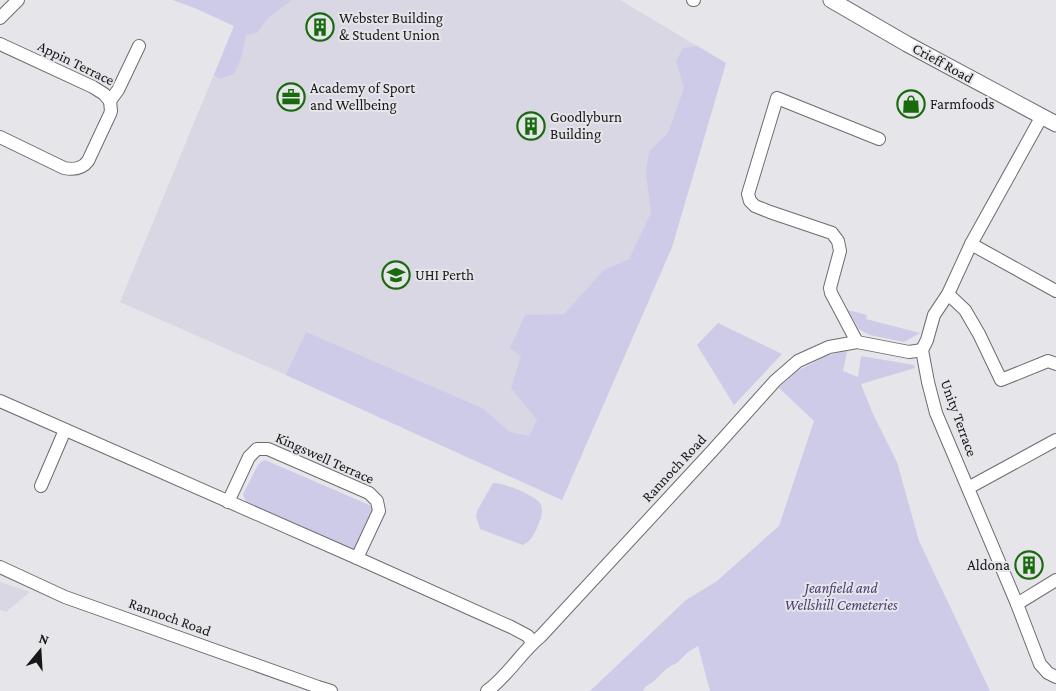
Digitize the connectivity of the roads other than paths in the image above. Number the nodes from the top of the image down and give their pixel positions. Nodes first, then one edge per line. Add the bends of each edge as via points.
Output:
1 (18, 0) edge
2 (831, 0) edge
3 (0, 18) edge
4 (0, 44) edge
5 (139, 46) dead end
6 (110, 101) junction
7 (1042, 116) junction
8 (1056, 124) edge
9 (0, 137) edge
10 (879, 139) dead end
11 (972, 244) junction
12 (1056, 291) edge
13 (948, 294) junction
14 (857, 342) junction
15 (922, 350) junction
16 (1056, 364) edge
17 (0, 401) edge
18 (65, 430) junction
19 (1056, 440) edge
20 (41, 486) dead end
21 (968, 488) junction
22 (228, 502) junction
23 (358, 558) junction
24 (0, 567) edge
25 (1056, 580) edge
26 (1017, 604) junction
27 (532, 643) junction
28 (1056, 677) edge
29 (331, 691) edge
30 (487, 691) edge

1 - 3 street
2 - 7 main road, Crieff Road
4 - 6 street, Appin Terrace via 93,88
5 - 6 street, Appin Terrace
6 - 9 street via 111,111 106,123 88,161 80,168 64,168
7 - 8 main road, Crieff Road
7 - 11 street
10 - 14 street via 777,98 748,194 755,206 832,233 838,241 840,250 830,288
11 - 12 street
11 - 13 street
13 - 15 street via 934,315
13 - 16 street via 970,318 1001,380 1048,361
14 - 15 street, Rannoch Road via 908,352
14 - 27 street, Rannoch Road via 830,348 798,361 775,381
15 - 21 street, Unity Terrace via 936,413
17 - 18 street
18 - 20 street
18 - 22 street
19 - 21 street
21 - 26 street, Unity Terrace
22 - 23 street
22 - 23 street, Kingswell Terrace via 249,457 258,449 277,452 369,493 377,501 379,511
23 - 27 street via 511,627 528,636
24 - 29 street, Rannoch Road via 65,597
25 - 26 street
26 - 28 street, Unity Terrace via 1040,664
27 - 30 street, Rannoch Road via 497,684

